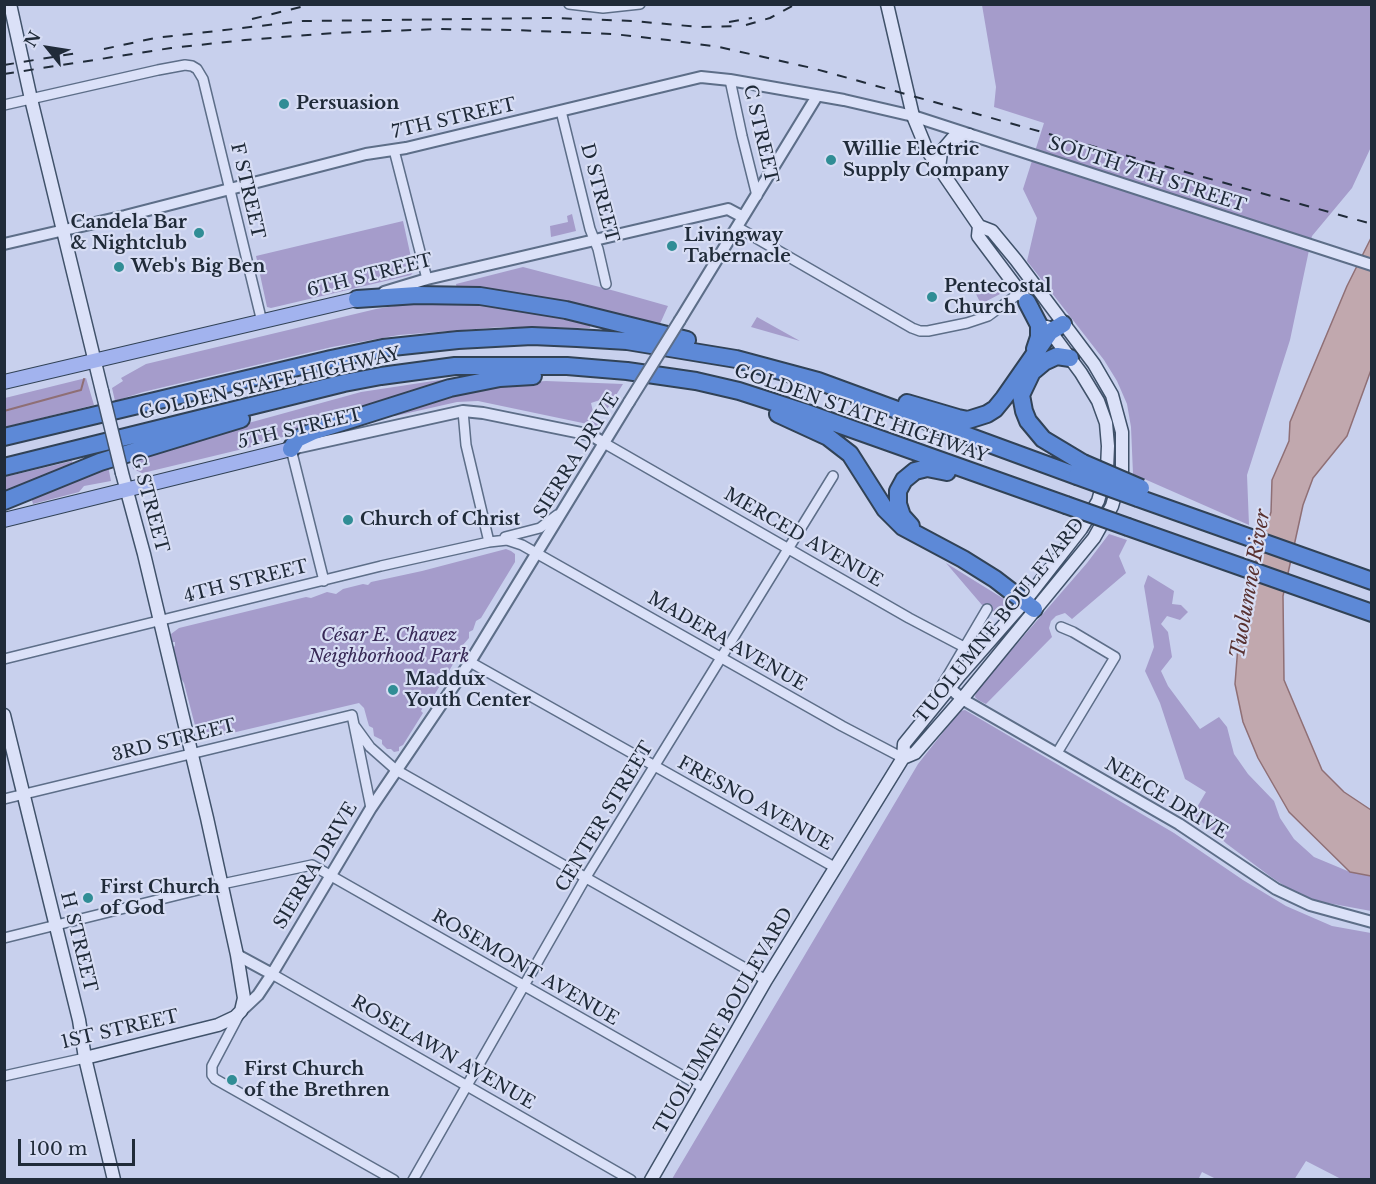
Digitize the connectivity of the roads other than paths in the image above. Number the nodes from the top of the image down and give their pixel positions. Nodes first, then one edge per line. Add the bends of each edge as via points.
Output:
1 (10, 4) edge
2 (570, 4) edge
3 (640, 4) edge
4 (887, 4) edge
5 (730, 80) junction
6 (817, 96) junction
7 (31, 99) junction
8 (4, 105) edge
9 (561, 111) junction
10 (913, 116) junction
11 (969, 135) junction
12 (394, 150) junction
13 (939, 168) junction
14 (230, 188) junction
15 (757, 196) junction
16 (740, 222) junction
17 (979, 226) junction
18 (63, 230) junction
19 (594, 241) junction
20 (4, 244) edge
21 (1371, 265) edge
22 (427, 279) junction
23 (606, 284) dead end
24 (1032, 284) junction
25 (1024, 297) junction
26 (357, 299) junction
27 (262, 322) junction
28 (1056, 331) junction
29 (1070, 358) junction
30 (736, 359) junction
31 (95, 362) junction
32 (1030, 368) junction
33 (627, 370) junction
34 (656, 375) junction
35 (818, 381) junction
36 (4, 382) edge
37 (344, 383) junction
38 (463, 411) junction
39 (4, 436) edge
40 (604, 443) junction
41 (291, 449) junction
42 (4, 466) edge
43 (1080, 469) junction
44 (833, 476) dead end
45 (126, 491) junction
46 (4, 501) edge
47 (1066, 505) junction
48 (563, 510) junction
49 (4, 520) edge
50 (922, 537) junction
51 (493, 541) junction
52 (788, 548) junction
53 (536, 553) junction
54 (324, 581) junction
55 (1371, 581) edge
56 (1029, 606) junction
57 (987, 609) dead end
58 (1371, 613) edge
59 (160, 620) junction
60 (1061, 627) dead end
61 (988, 644) junction
62 (964, 647) junction
63 (721, 657) junction
64 (4, 659) edge
65 (470, 662) junction
66 (949, 682) junction
67 (962, 699) junction
68 (4, 716) edge
69 (354, 725) junction
70 (1057, 753) junction
71 (192, 754) junction
72 (903, 758) junction
73 (655, 767) junction
74 (396, 770) junction
75 (24, 794) junction
76 (4, 799) edge
77 (371, 808) junction
78 (836, 868) junction
79 (330, 875) junction
80 (586, 877) junction
81 (222, 884) junction
82 (1371, 922) edge
83 (55, 926) junction
84 (4, 938) edge
85 (237, 955) junction
86 (272, 974) junction
87 (766, 980) junction
88 (524, 987) junction
89 (241, 1011) junction
90 (85, 1058) junction
91 (4, 1076) edge
92 (466, 1086) junction
93 (704, 1088) junction
94 (113, 1178) edge
95 (394, 1179) edge
96 (413, 1179) edge
97 (631, 1179) edge
98 (651, 1179) edge

1 - 7 main road, G STREET
2 - 3 street via 603,8
4 - 10 main road, TUOLUMNE BOULEVARD
5 - 6 street, 7TH STREET
5 - 9 street, 7TH STREET via 692,79
5 - 15 street, C STREET
6 - 10 street, 7TH STREET
6 - 15 street, SIERRA DRIVE
7 - 8 street
7 - 14 street, F STREET via 192,66 203,79
7 - 18 main road, G STREET
9 - 12 street, 7TH STREET
9 - 19 street, D STREET
10 - 11 street, SOUTH 7TH STREET
10 - 13 main road, TUOLUMNE BOULEVARD
11 - 13 main road via 953,138 941,152
11 - 21 street, SOUTH 7TH STREET
12 - 14 street, 7TH STREET
12 - 22 street
13 - 17 main road, TUOLUMNE BOULEVARD
14 - 18 street, 7TH STREET
14 - 27 street, F STREET
15 - 16 street, SIERRA DRIVE
16 - 19 street, 6TH STREET via 728,209
16 - 25 street via 920,331 968,323
16 - 40 street, SIERRA DRIVE, bridge
17 - 24 main road, TUOLUMNE BOULEVARD via 992,231
17 - 25 main road, TUOLUMNE BOULEVARD via 978,236
18 - 20 street, 7TH STREET
18 - 31 main road, G STREET
19 - 22 street, 6TH STREET
19 - 23 street, D STREET
22 - 26 street, 6TH STREET
24 - 25 street
24 - 28 main road, TUOLUMNE BOULEVARD
25 - 28 main road, TUOLUMNE BOULEVARD
25 - 32 highway via 1039,326
26 - 27 main road, 6TH STREET
26 - 30 highway via 455,294 518,301 689,341
27 - 31 main road, 6TH STREET
28 - 29 main road, TUOLUMNE BOULEVARD
28 - 32 highway
28 - 56 main road, TUOLUMNE BOULEVARD via 1094,364 1112,395 1122,432 1122,471 1103,525 1068,571
29 - 32 highway via 1057,356
29 - 56 main road, TUOLUMNE BOULEVARD via 1098,401 1106,423 1105,479 1086,523
30 - 35 highway, GOLDEN STATE HIGHWAY
30 - 39 highway, GOLDEN STATE HIGHWAY via 627,341 577,338 512,337 414,344 331,359
31 - 36 main road, 6TH STREET
31 - 45 main road, G STREET, bridge
32 - 35 highway via 995,409 968,420
32 - 43 highway via 1021,395 1028,421 1043,439
33 - 34 highway, GOLDEN STATE HIGHWAY
33 - 37 highway, GOLDEN STATE HIGHWAY via 455,366
33 - 41 highway via 465,384 314,431 297,439
34 - 47 highway, GOLDEN STATE HIGHWAY via 760,398
34 - 50 highway via 789,418 828,437 854,459 893,520
35 - 43 highway, GOLDEN STATE HIGHWAY
37 - 42 highway, GOLDEN STATE HIGHWAY
37 - 46 highway via 312,398 100,462
38 - 40 street, 5TH STREET via 591,435
38 - 41 street, 5TH STREET
38 - 51 street via 466,445
40 - 48 street, SIERRA DRIVE
40 - 52 street, MERCED AVENUE
41 - 45 main road, 5TH STREET
41 - 54 street
43 - 55 highway, bridge via 1204,521
44 - 52 street, CENTER STREET
45 - 49 main road, 5TH STREET
45 - 59 main road, G STREET
47 - 50 highway via 927,468 908,475 897,497 902,516
47 - 58 highway, GOLDEN STATE HIGHWAY, bridge
48 - 51 street, 4TH STREET via 540,528
48 - 53 street, SIERRA DRIVE
50 - 56 highway via 994,579
51 - 53 street, 4TH STREET via 516,542
51 - 54 street, 4TH STREET
52 - 62 street, MERCED AVENUE
52 - 63 street, CENTER STREET
53 - 63 street, MADERA AVENUE
53 - 65 street, SIERRA DRIVE
54 - 59 street, 4TH STREET
56 - 61 main road, TUOLUMNE BOULEVARD
56 - 67 main road, TUOLUMNE BOULEVARD
57 - 62 street, TUOLUMNE BOULEVARD
59 - 64 street, 4TH STREET
59 - 71 main road, G STREET
60 - 70 street via 1115,657
61 - 62 street
61 - 66 main road, TUOLUMNE BOULEVARD
62 - 66 street, TUOLUMNE BOULEVARD
63 - 72 street, MADERA AVENUE
63 - 73 street, CENTER STREET
65 - 73 street, FRESNO AVENUE
65 - 74 street, SIERRA DRIVE
66 - 67 street, NEECE DRIVE
66 - 72 main road, TUOLUMNE BOULEVARD via 904,744
67 - 70 street, NEECE DRIVE
67 - 72 main road, TUOLUMNE BOULEVARD via 915,753
68 - 75 main road, H STREET
69 - 71 street, 3RD STREET via 352,715
69 - 74 street via 367,744
69 - 77 street
70 - 82 street, NEECE DRIVE via 1179,824 1276,889 1310,905
71 - 75 street, 3RD STREET
71 - 81 main road, G STREET
72 - 78 main road, TUOLUMNE BOULEVARD
73 - 78 street, FRESNO AVENUE
73 - 80 street, CENTER STREET
74 - 77 street, SIERRA DRIVE
74 - 80 street
75 - 76 street, 3RD STREET
75 - 83 main road, H STREET
77 - 79 street, SIERRA DRIVE
78 - 87 main road, TUOLUMNE BOULEVARD
79 - 81 street, ROSEMONT AVENUE via 312,865
79 - 86 street, SIERRA DRIVE
79 - 88 street, ROSEMONT AVENUE
80 - 87 street
80 - 88 street, CENTER STREET
81 - 83 street, ROSEMONT AVENUE
81 - 85 main road, G STREET
83 - 84 street, ROSEMONT AVENUE
83 - 90 main road, H STREET
85 - 86 street, ROSELAWN AVENUE
85 - 89 main road, G STREET via 245,992
86 - 89 street, SIERRA DRIVE
86 - 92 street, ROSELAWN AVENUE
87 - 93 main road, TUOLUMNE BOULEVARD
88 - 92 street, CENTER STREET
88 - 93 street, ROSEMONT AVENUE
89 - 90 main road, 1ST STREET via 218,1025
89 - 95 street, SIERRA DRIVE via 212,1066 212,1075
90 - 91 street, 1ST STREET
90 - 94 main road, H STREET
92 - 96 street, CENTER STREET
92 - 97 street, ROSELAWN AVENUE
93 - 98 main road, TUOLUMNE BOULEVARD

